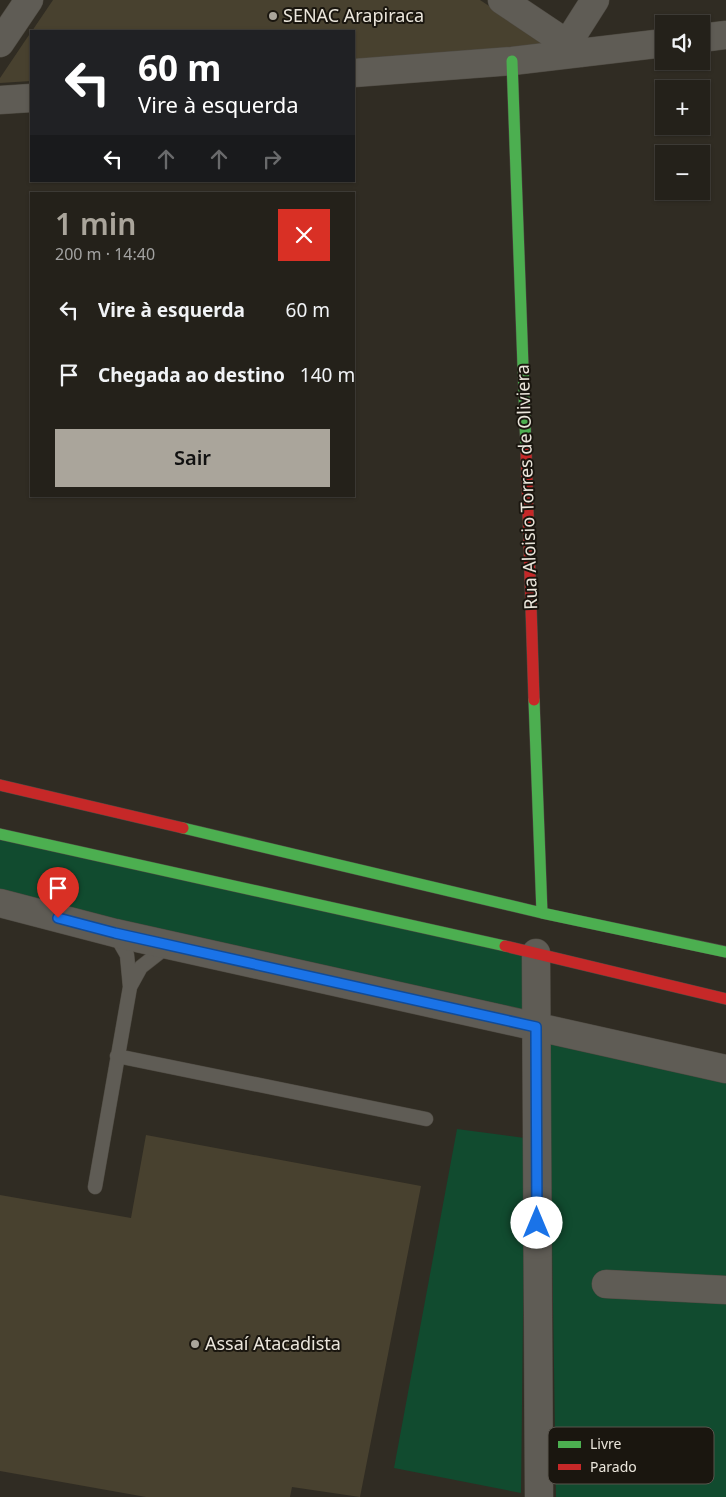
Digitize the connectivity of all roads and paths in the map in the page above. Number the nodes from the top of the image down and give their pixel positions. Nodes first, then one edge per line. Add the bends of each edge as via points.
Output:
1 (29, 0) edge
2 (502, 0) edge
3 (595, 0) edge
4 (726, 35) edge
5 (710, 37) edge
6 (0, 43) edge
7 (655, 44) edge
8 (574, 49) junction
9 (512, 61) junction
10 (355, 74) edge
11 (30, 98) edge
12 (0, 100) edge
13 (0, 785) edge
14 (0, 834) edge
15 (0, 902) edge
16 (542, 913) junction
17 (115, 933) junction
18 (170, 945) junction
19 (726, 952) edge
20 (536, 953) junction
21 (130, 987) junction
22 (726, 999) edge
23 (536, 1027) junction
24 (117, 1056) junction
25 (726, 1069) edge
26 (426, 1119) dead end
27 (95, 1187) dead end
28 (606, 1284) dead end
29 (726, 1290) edge
30 (539, 1497) edge

1 - 6 street
2 - 8 street
3 - 8 street
4 - 5 street
7 - 8 street
8 - 9 street
9 - 10 street
9 - 16 main road, Rua Aloisio Torres de Oliviera
11 - 12 street
13 - 16 main road
14 - 20 main road
15 - 17 street
16 - 19 main road
17 - 18 street
17 - 21 lane via 127,955
18 - 21 lane via 141,967
18 - 23 street
20 - 22 main road
20 - 23 street
21 - 24 lane
23 - 25 street
23 - 30 street
24 - 26 lane
24 - 27 lane
28 - 29 street

